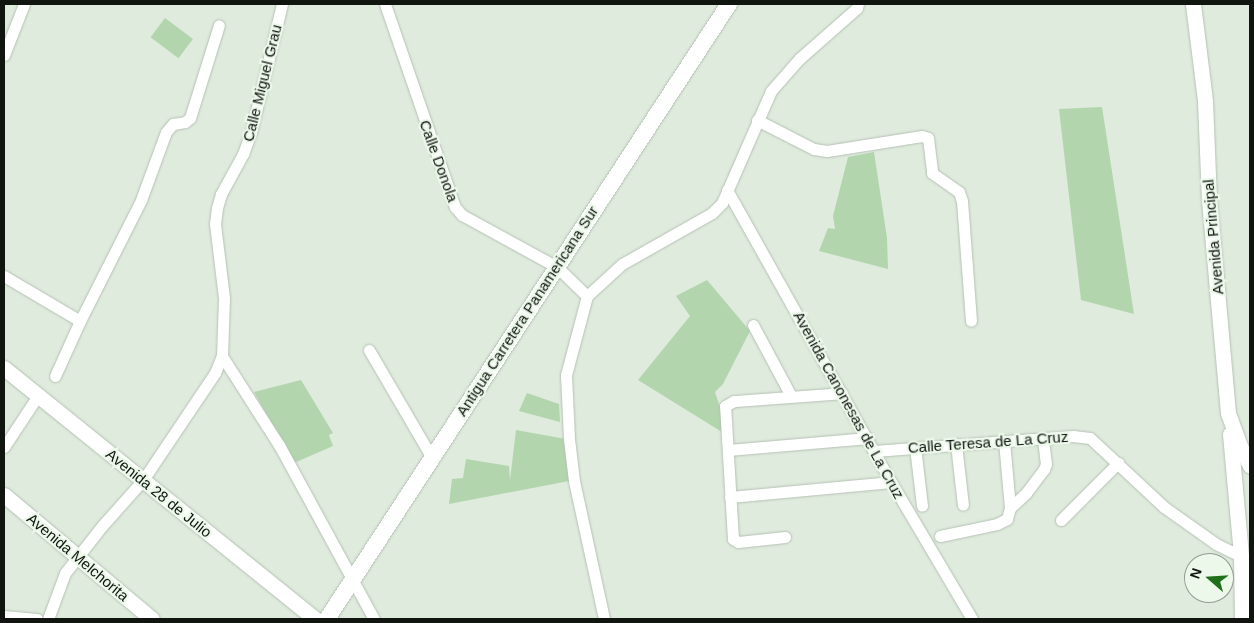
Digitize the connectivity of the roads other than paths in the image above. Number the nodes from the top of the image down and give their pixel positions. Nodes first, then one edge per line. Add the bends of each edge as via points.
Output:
1 (24, 4) edge
2 (282, 4) edge
3 (385, 4) edge
4 (729, 4) edge
5 (858, 4) edge
6 (1193, 4) edge
7 (219, 25) dead end
8 (4, 55) edge
9 (757, 120) junction
10 (727, 190) junction
11 (557, 267) junction
12 (4, 276) edge
13 (587, 296) junction
14 (80, 321) junction
15 (971, 321) dead end
16 (753, 325) dead end
17 (369, 350) dead end
18 (222, 356) junction
19 (4, 368) edge
20 (55, 376) dead end
21 (842, 393) junction
22 (791, 396) junction
23 (37, 397) junction
24 (1228, 413) junction
25 (868, 438) junction
26 (1043, 438) junction
27 (1004, 441) junction
28 (956, 444) junction
29 (4, 447) edge
30 (915, 448) junction
31 (728, 450) junction
32 (874, 451) junction
33 (432, 458) junction
34 (1118, 463) junction
35 (1250, 466) edge
36 (1250, 476) edge
37 (143, 480) junction
38 (891, 482) junction
39 (1234, 484) junction
40 (4, 495) edge
41 (730, 497) junction
42 (963, 505) dead end
43 (922, 506) dead end
44 (1010, 508) junction
45 (1061, 520) dead end
46 (785, 536) dead end
47 (940, 536) dead end
48 (76, 556) junction
49 (1241, 556) junction
50 (352, 580) junction
51 (4, 616) edge
52 (37, 619) edge
53 (48, 619) edge
54 (152, 619) edge
55 (315, 619) edge
56 (327, 619) edge
57 (374, 619) edge
58 (604, 619) edge
59 (972, 619) edge
60 (1242, 619) edge

1 - 8 street
2 - 18 street, Calle Miguel Grau via 244,154 216,208 224,298
3 - 11 street, Calle Donola via 455,207 462,215
4 - 11 highway, Antigua Carretera Panamericana Sur
5 - 9 street via 799,59 771,91
6 - 24 main road, Avenida Principal via 1205,101
7 - 14 street via 190,118 173,124 166,132 140,200
9 - 10 street
9 - 15 street via 814,149 827,151 922,136 928,138 932,173 956,188 961,195
10 - 13 street via 722,203 712,213 622,264
10 - 21 street, Avenida Canonesas de La Cruz
11 - 13 street, Calle Donola
11 - 33 highway, Antigua Carretera Panamericana Sur
12 - 14 street
13 - 58 street via 566,375 569,439 574,481
14 - 20 street
16 - 22 street
17 - 33 street
18 - 37 street, Calle Miguel Grau via 215,373
18 - 50 street via 279,444
19 - 23 main road, Avenida 28 de Julio
21 - 22 street
21 - 25 street, Avenida Canonesas de La Cruz
22 - 31 street via 728,403 724,410
23 - 29 street
23 - 37 main road, Avenida 28 de Julio
24 - 35 main road, Avenida Principal
24 - 39 main road
25 - 31 street
25 - 32 street, Avenida Canonesas de La Cruz
26 - 27 street, Calle Teresa de La Cruz
26 - 34 street, Calle Teresa de La Cruz via 1082,435 1090,438
26 - 44 street via 1044,469
27 - 28 street, Calle Teresa de La Cruz
27 - 44 street
28 - 30 street, Calle Teresa de La Cruz
28 - 42 street
30 - 32 street, Calle Teresa de La Cruz
30 - 43 street
31 - 41 street
32 - 38 street, Avenida Canonesas de La Cruz
33 - 50 highway, Antigua Carretera Panamericana Sur
34 - 45 street
34 - 49 street, Calle Teresa de La Cruz via 1182,520 1216,544
36 - 39 main road
37 - 48 street, Calle Miguel Grau
37 - 55 main road, Avenida 28 de Julio
38 - 41 street
38 - 59 street, Avenida Canonesas de La Cruz
39 - 49 main road
40 - 48 main road, Avenida Melchorita
41 - 46 street via 734,541
44 - 47 street via 1003,522
48 - 53 street, Calle Miguel Grau via 65,573
48 - 54 main road, Avenida Melchorita
49 - 60 main road
50 - 56 highway, Antigua Carretera Panamericana Sur
50 - 57 street
51 - 52 street

